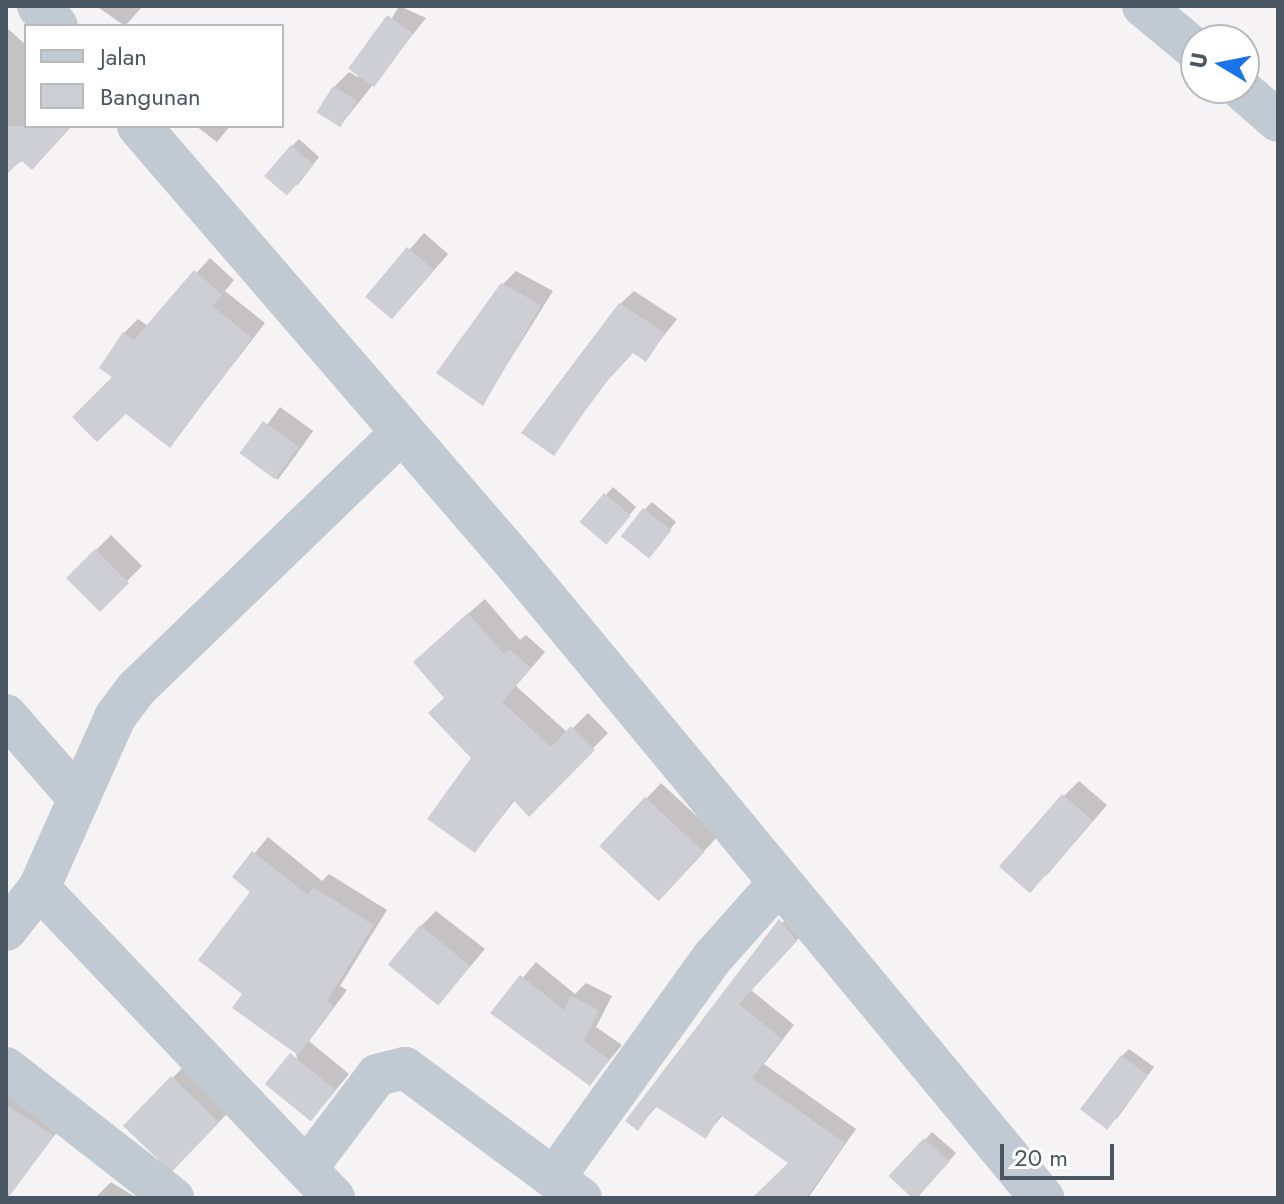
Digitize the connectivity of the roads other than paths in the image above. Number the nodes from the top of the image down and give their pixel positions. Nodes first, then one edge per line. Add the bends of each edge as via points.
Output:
1 (39, 6) edge
2 (1143, 6) edge
3 (54, 24) edge
4 (1180, 37) edge
5 (1258, 104) edge
6 (1278, 121) edge
7 (141, 128) edge
8 (402, 432) junction
9 (6, 715) edge
10 (79, 799) junction
11 (778, 884) junction
12 (39, 888) junction
13 (6, 930) edge
14 (6, 1068) edge
15 (320, 1183) edge
16 (567, 1188) edge
17 (173, 1198) edge
18 (1042, 1198) edge

1 - 3 street
2 - 4 street
5 - 6 street
7 - 8 street
8 - 10 street via 170,648 115,717
8 - 11 street
9 - 10 street
10 - 12 street
11 - 16 street via 713,957
11 - 18 street
12 - 13 street
12 - 15 street
14 - 17 street
15 - 16 street via 377,1075 405,1068

